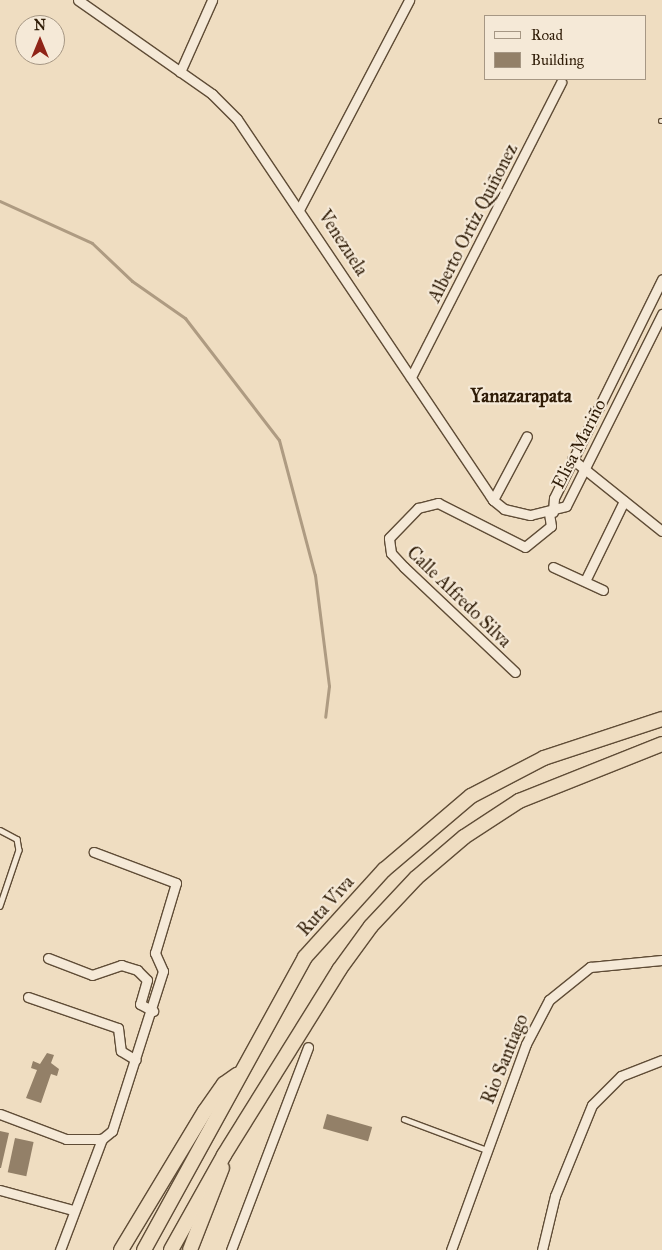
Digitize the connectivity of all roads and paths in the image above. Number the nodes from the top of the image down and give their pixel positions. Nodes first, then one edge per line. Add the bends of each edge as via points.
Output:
1 (78, 0) edge
2 (212, 0) edge
3 (409, 0) edge
4 (180, 72) junction
5 (561, 82) dead end
6 (300, 208) junction
7 (662, 279) edge
8 (662, 314) edge
9 (411, 377) junction
10 (527, 436) dead end
11 (572, 459) junction
12 (586, 470) junction
13 (492, 500) junction
14 (624, 502) junction
15 (551, 513) junction
16 (662, 531) edge
17 (553, 567) dead end
18 (585, 581) junction
19 (604, 590) dead end
20 (515, 672) dead end
21 (662, 718) edge
22 (662, 744) edge
23 (0, 830) edge
24 (94, 852) dead end
25 (0, 906) edge
26 (48, 958) dead end
27 (662, 960) edge
28 (28, 997) dead end
29 (153, 1011) junction
30 (308, 1047) dead end
31 (136, 1060) junction
32 (662, 1060) edge
33 (240, 1073) junction
34 (0, 1114) edge
35 (404, 1119) dead end
36 (102, 1139) junction
37 (487, 1150) junction
38 (224, 1155) junction
39 (0, 1190) edge
40 (73, 1210) junction
41 (60, 1250) edge
42 (121, 1250) edge
43 (144, 1250) edge
44 (171, 1250) edge
45 (190, 1250) edge
46 (231, 1250) edge
47 (451, 1250) edge
48 (542, 1250) edge

1 - 4 street, Venezuela
2 - 4 street
3 - 6 street
4 - 6 street, Venezuela via 212,94 237,119
5 - 9 street, Alberto Ortiz Quiñonez
6 - 9 street, Venezuela
7 - 11 street, Elisa Mariño
8 - 12 street, Elisa Mariño
9 - 13 street, Venezuela
10 - 13 street
11 - 12 street
11 - 15 street, Elisa Mariño via 554,498
12 - 14 street
12 - 15 street, Elisa Mariño via 566,506
13 - 15 street, Venezuela via 515,514
14 - 16 street
14 - 18 street
15 - 20 street, Calle Alfredo Silva via 551,526 525,547 438,503 418,508 389,538 391,553 404,567
17 - 18 street
18 - 19 street
21 - 33 highway, Ruta Viva via 544,758 471,796 437,822 329,927 305,957
22 - 38 highway via 519,801 464,837 416,878 371,926 339,970
23 - 25 lane via 17,839 19,850
24 - 29 street via 176,883 154,953 164,971
26 - 29 street via 92,975 121,965 137,970 147,980 140,1004
27 - 37 street, Rio Santiago via 590,967 549,1000 526,1044
28 - 31 street via 118,1028 122,1051
29 - 31 street
30 - 46 street
31 - 36 street via 112,1131
32 - 48 street via 621,1076 592,1105 555,1196
33 - 42 highway via 224,1084 205,1110
33 - 43 highway, Ruta Viva
34 - 36 street via 66,1139
35 - 37 lane
36 - 40 street
37 - 47 street, Rio Santiago
38 - 44 highway
38 - 45 highway via 220,1180
39 - 40 street
40 - 41 street

